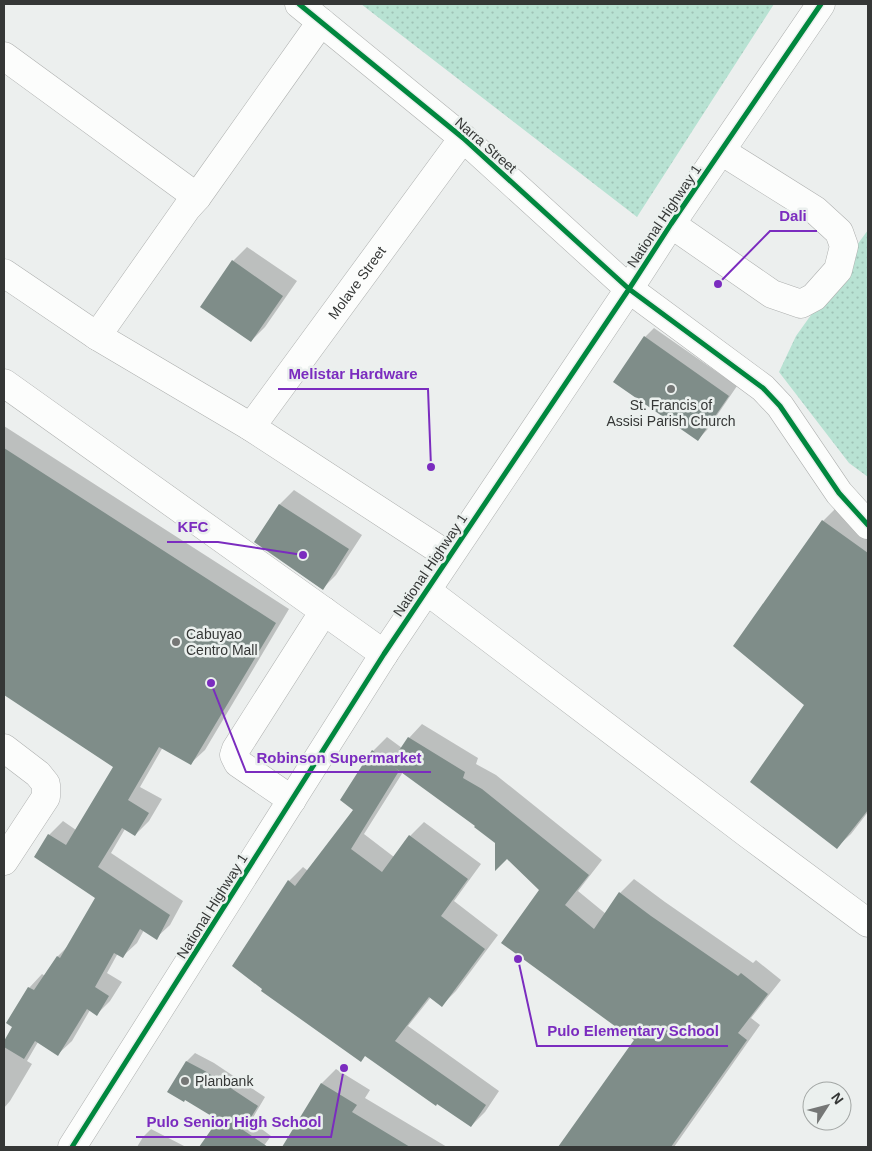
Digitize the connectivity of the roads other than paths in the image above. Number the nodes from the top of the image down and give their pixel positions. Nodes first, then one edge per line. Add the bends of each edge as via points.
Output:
1 (299, 4) edge
2 (821, 4) edge
3 (321, 22) junction
4 (4, 56) edge
5 (463, 138) junction
6 (721, 151) junction
7 (198, 197) junction
8 (671, 224) junction
9 (4, 273) edge
10 (629, 289) junction
11 (97, 336) junction
12 (4, 383) edge
13 (251, 427) junction
14 (868, 525) edge
15 (449, 556) junction
16 (426, 590) junction
17 (324, 611) junction
18 (384, 654) junction
19 (4, 748) edge
20 (292, 800) junction
21 (5, 854) edge
22 (868, 922) edge
23 (72, 1147) edge

1 - 3 main road, Narra Street
2 - 6 main road, National Highway 1
3 - 5 main road, Narra Street
3 - 7 main road
4 - 7 main road
5 - 10 main road, Narra Street
5 - 13 main road, Molave Street
6 - 8 main road, National Highway 1
6 - 8 main road via 815,210 839,232 844,246 838,270 814,297 801,304 791,302 772,294
7 - 11 main road
8 - 10 main road, National Highway 1
9 - 11 main road
10 - 14 main road, Narra Street via 763,388 780,406 839,493
10 - 15 main road, National Highway 1
11 - 13 main road
12 - 17 main road
13 - 15 main road
15 - 16 main road, National Highway 1
16 - 18 main road, National Highway 1
16 - 22 main road
17 - 18 main road
17 - 20 main road via 234,755 238,763
18 - 20 main road, National Highway 1
19 - 21 main road via 46,784 46,797
20 - 23 main road, National Highway 1

